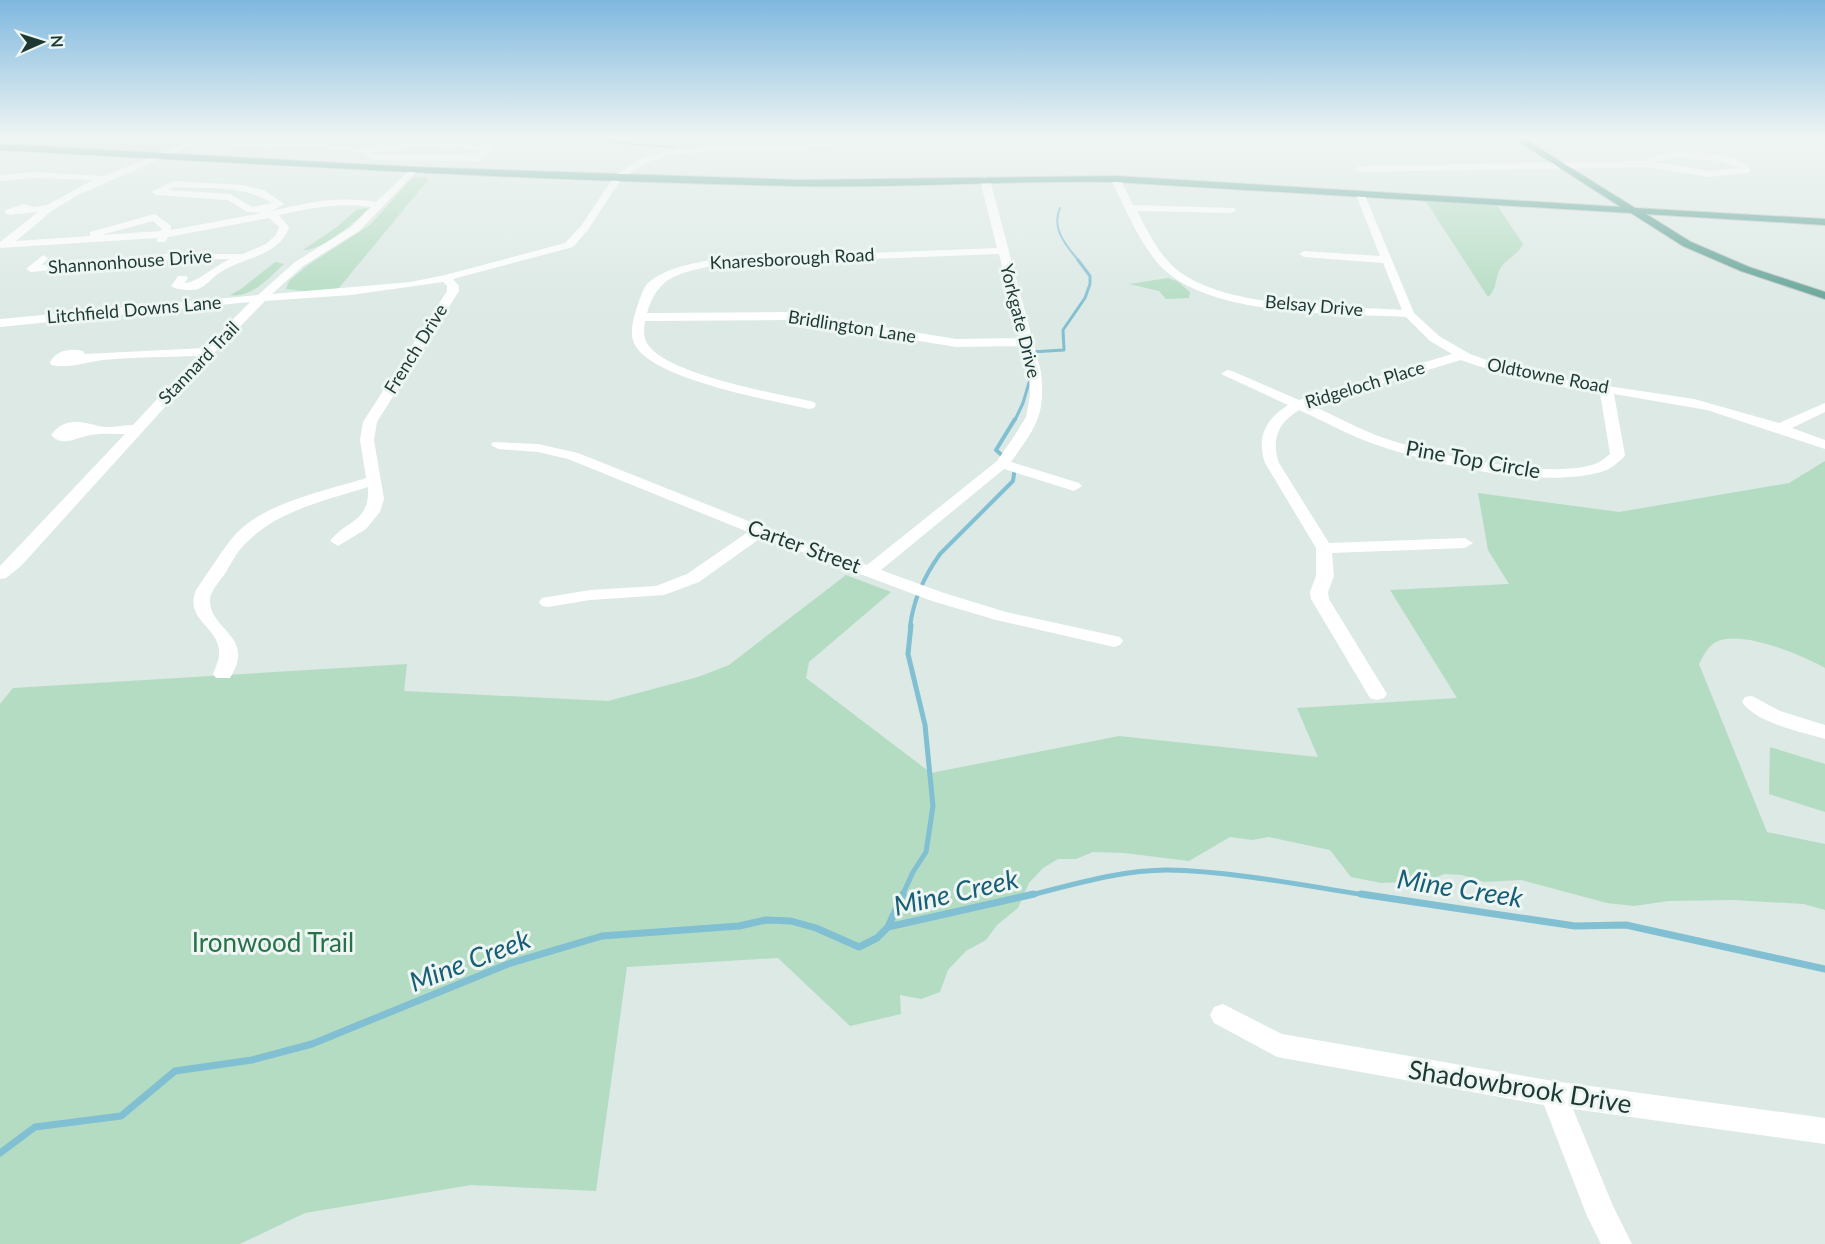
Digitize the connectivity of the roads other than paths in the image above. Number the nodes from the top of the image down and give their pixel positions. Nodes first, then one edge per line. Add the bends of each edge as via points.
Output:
1 (71, 196) edge
2 (85, 196) edge
3 (216, 196) edge
4 (267, 196) edge
5 (360, 196) edge
6 (387, 196) edge
7 (604, 196) edge
8 (990, 196) edge
9 (1125, 196) edge
10 (1361, 196) edge
11 (1380, 196) edge
12 (1608, 196) edge
13 (352, 201) junction
14 (382, 201) junction
15 (48, 208) junction
16 (66, 208) junction
17 (1131, 208) junction
18 (32, 209) dead end
19 (1231, 210) dead end
20 (1630, 210) junction
21 (267, 212) junction
22 (54, 218) dead end
23 (1825, 222) edge
24 (40, 231) dead end
25 (166, 234) junction
26 (72, 242) junction
27 (25, 244) junction
28 (3, 248) edge
29 (1002, 252) junction
30 (1304, 254) dead end
31 (245, 257) junction
32 (43, 258) dead end
33 (148, 258) junction
34 (1386, 260) junction
35 (182, 278) dead end
36 (446, 278) junction
37 (1220, 294) junction
38 (1825, 296) edge
39 (261, 298) junction
40 (1203, 300) dead end
41 (1409, 314) junction
42 (640, 317) junction
43 (0, 323) edge
44 (1027, 342) junction
45 (208, 352) junction
46 (1459, 356) junction
47 (82, 358) dead end
48 (1227, 374) dead end
49 (1606, 388) junction
50 (1299, 404) junction
51 (809, 405) dead end
52 (1825, 407) edge
53 (1780, 428) junction
54 (136, 429) junction
55 (88, 431) dead end
56 (498, 445) dead end
57 (1825, 445) edge
58 (1002, 464) junction
59 (375, 480) junction
60 (1074, 486) dead end
61 (760, 531) junction
62 (338, 541) dead end
63 (1465, 543) dead end
64 (1324, 548) junction
65 (870, 571) junction
66 (0, 574) edge
67 (548, 602) dead end
68 (1114, 641) dead end
69 (223, 674) dead end
70 (1377, 694) dead end
71 (1752, 702) dead end
72 (1825, 732) edge
73 (1223, 1015) dead end
74 (1553, 1094) junction
75 (1825, 1131) edge
76 (1617, 1244) edge

1 - 15 street
2 - 16 street
3 - 21 street via 230,197 250,210
4 - 21 street via 279,204
5 - 13 street
6 - 14 street, Stannard Trail
7 - 36 street, French Drive via 578,238 568,245
8 - 29 street, Yorkgate Drive
9 - 17 street, Belsay Drive
10 - 34 street, Oldtowne Road
11 - 20 main road
12 - 20 main road
13 - 14 street
13 - 21 street
14 - 39 street, Stannard Trail via 355,229 299,264
15 - 16 street
15 - 18 street
15 - 28 street
16 - 22 street
17 - 19 street
17 - 37 street, Belsay Drive via 1173,272
20 - 23 main road
20 - 38 main road via 1715,258
21 - 25 street via 229,224
21 - 31 street via 281,223 284,231 270,246
24 - 27 street
25 - 26 street
25 - 26 street via 167,228 154,218
25 - 33 street
26 - 27 street
27 - 28 street
29 - 42 street, Knaresborough Road via 785,258 694,265 663,277 651,287
29 - 44 street, Yorkgate Drive
30 - 34 street
31 - 33 street, Shannonhouse Drive via 193,254
31 - 35 street via 217,269 196,286 177,286
32 - 33 street, Shannonhouse Drive via 31,269
34 - 41 street, Oldtowne Road
36 - 39 street, Litchfield Downs Lane via 351,292
36 - 59 street, French Drive via 453,291 370,423 367,438
37 - 40 street
37 - 41 street, Belsay Drive via 1271,304
39 - 43 street, Litchfield Downs Lane
39 - 45 street, Stannard Trail
41 - 46 street, Oldtowne Road via 1421,330
42 - 44 street, Bridlington Lane via 791,316 933,340
42 - 51 street, Knaresborough Road via 638,332 642,346 664,366
44 - 58 street, Yorkgate Drive via 1035,372 1035,408 1022,436
45 - 47 street
45 - 54 street, Stannard Trail
46 - 49 street, Oldtowne Road via 1527,376
46 - 50 street, Ridgeloch Place
48 - 50 street
49 - 50 street, Pine Top Circle via 1618,455 1606,467 1558,474 1478,465 1404,449
49 - 53 street, Oldtowne Road via 1694,403
50 - 64 street, Ridgeloch Place via 1278,419 1271,429 1266,451
52 - 53 street
53 - 57 street, Oldtowne Road
54 - 55 street
54 - 66 street, Stannard Trail
56 - 61 street, Carter Street via 573,456
58 - 60 street
58 - 65 street, Yorkgate Drive
59 - 62 street, French Drive via 378,500 372,510 353,532
59 - 69 street via 291,507 240,539 201,600 211,624 227,643 230,656
61 - 65 street, Carter Street
61 - 67 street via 693,578 673,586 658,591
63 - 64 street
64 - 70 street via 1325,576 1320,599
65 - 68 street, Carter Street via 1002,616
71 - 72 street via 1773,716
73 - 74 street, Shadowbrook Drive via 1277,1045
74 - 75 street, Shadowbrook Drive
74 - 76 street

